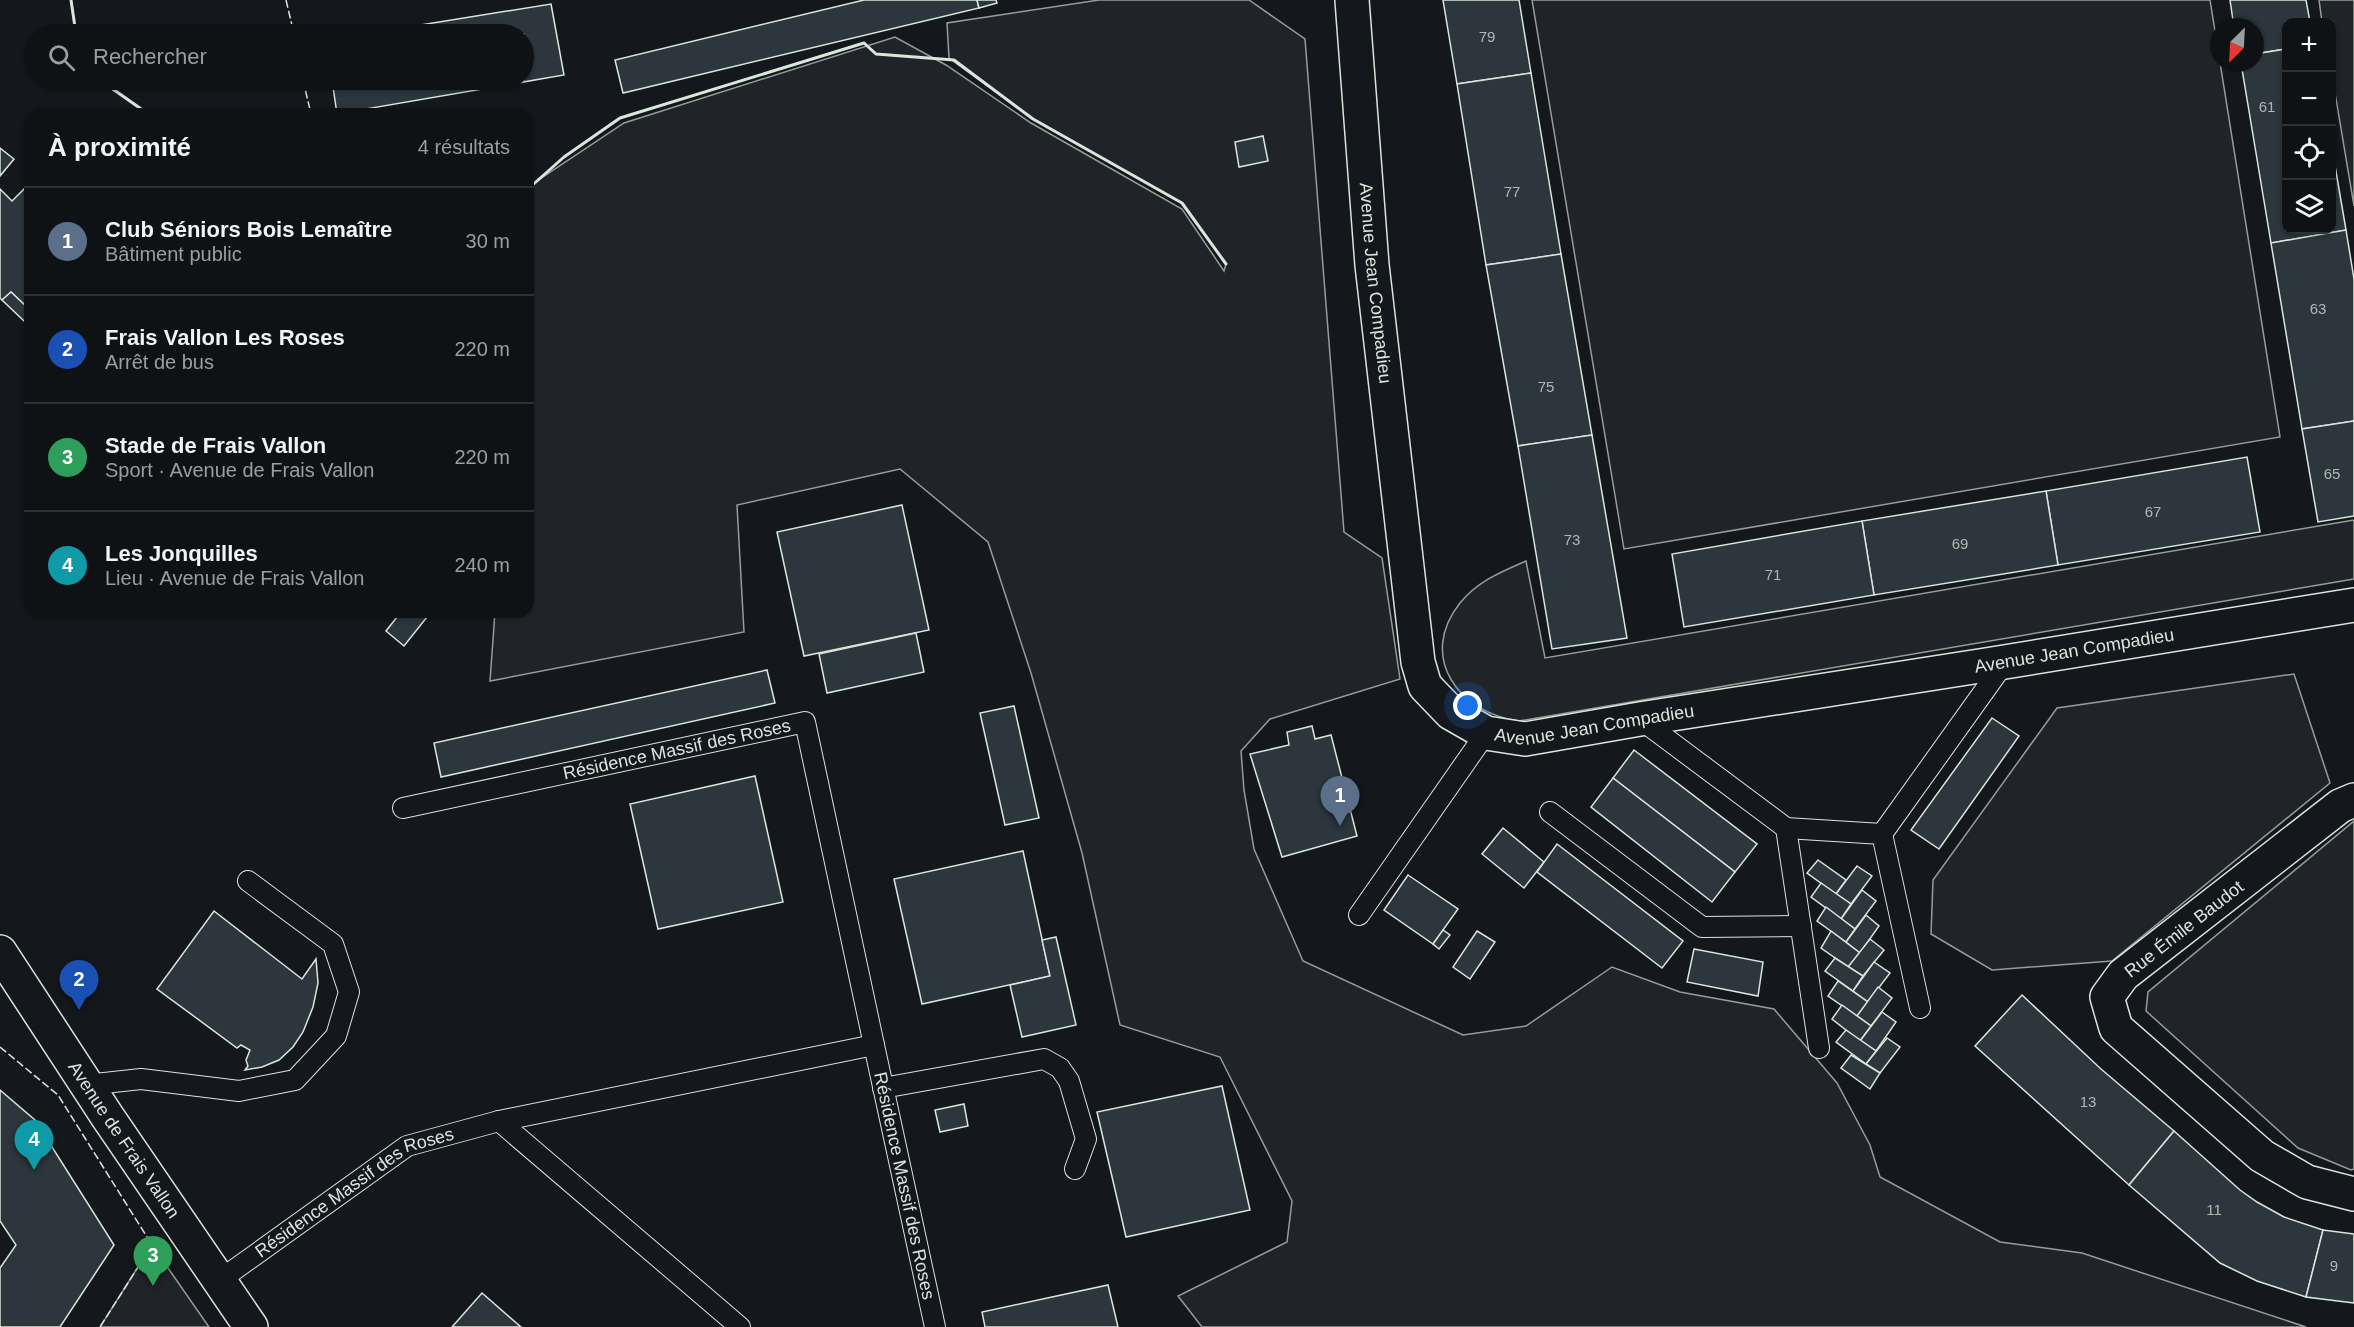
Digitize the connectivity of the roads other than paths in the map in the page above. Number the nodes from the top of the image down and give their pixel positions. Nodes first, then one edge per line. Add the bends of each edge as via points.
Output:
1 (1352, 0) edge
2 (2354, 605) edge
3 (2005, 662) junction
4 (1640, 718) junction
5 (1486, 733) junction
6 (2354, 800) edge
7 (403, 808) dead end
8 (1550, 812) dead end
9 (1786, 828) junction
10 (1882, 834) junction
11 (248, 881) dead end
12 (1359, 915) dead end
13 (1801, 926) junction
14 (0, 952) edge
15 (1920, 1008) dead end
16 (874, 1045) junction
17 (1819, 1048) dead end
18 (86, 1085) junction
19 (883, 1088) junction
20 (499, 1121) junction
21 (1075, 1169) dead end
22 (2354, 1194) edge
23 (220, 1280) junction
24 (251, 1327) edge
25 (740, 1327) edge
26 (935, 1327) edge

1 - 5 street, Avenue Jean Compadieu via 1372,265 1418,662 1425,686 1451,713
2 - 3 street, Avenue Jean Compadieu
3 - 4 street, Avenue Jean Compadieu
3 - 10 lane
4 - 5 street, Avenue Jean Compadieu via 1526,739
4 - 9 lane
5 - 12 lane
6 - 22 street, Rue Émile Baudot via 2340,806 2123,975 2107,998 2116,1028 2262,1156 2307,1182
7 - 16 lane, Résidence Massif des Roses via 805,722
8 - 13 lane via 1702,927
9 - 10 lane
9 - 13 lane
10 - 15 lane
11 - 18 lane via 333,944 349,993 336,1036 295,1080 239,1091 141,1080
13 - 17 lane
14 - 18 street, Avenue de Frais Vallon
16 - 19 lane, Résidence Massif des Roses
16 - 20 lane, Résidence Massif des Roses
18 - 23 street, Avenue de Frais Vallon
19 - 21 lane via 1044,1059 1060,1068 1069,1081 1086,1140
19 - 26 lane, Résidence Massif des Roses
20 - 23 lane, Résidence Massif des Roses via 407,1146
20 - 25 lane
23 - 24 street, Avenue de Frais Vallon

